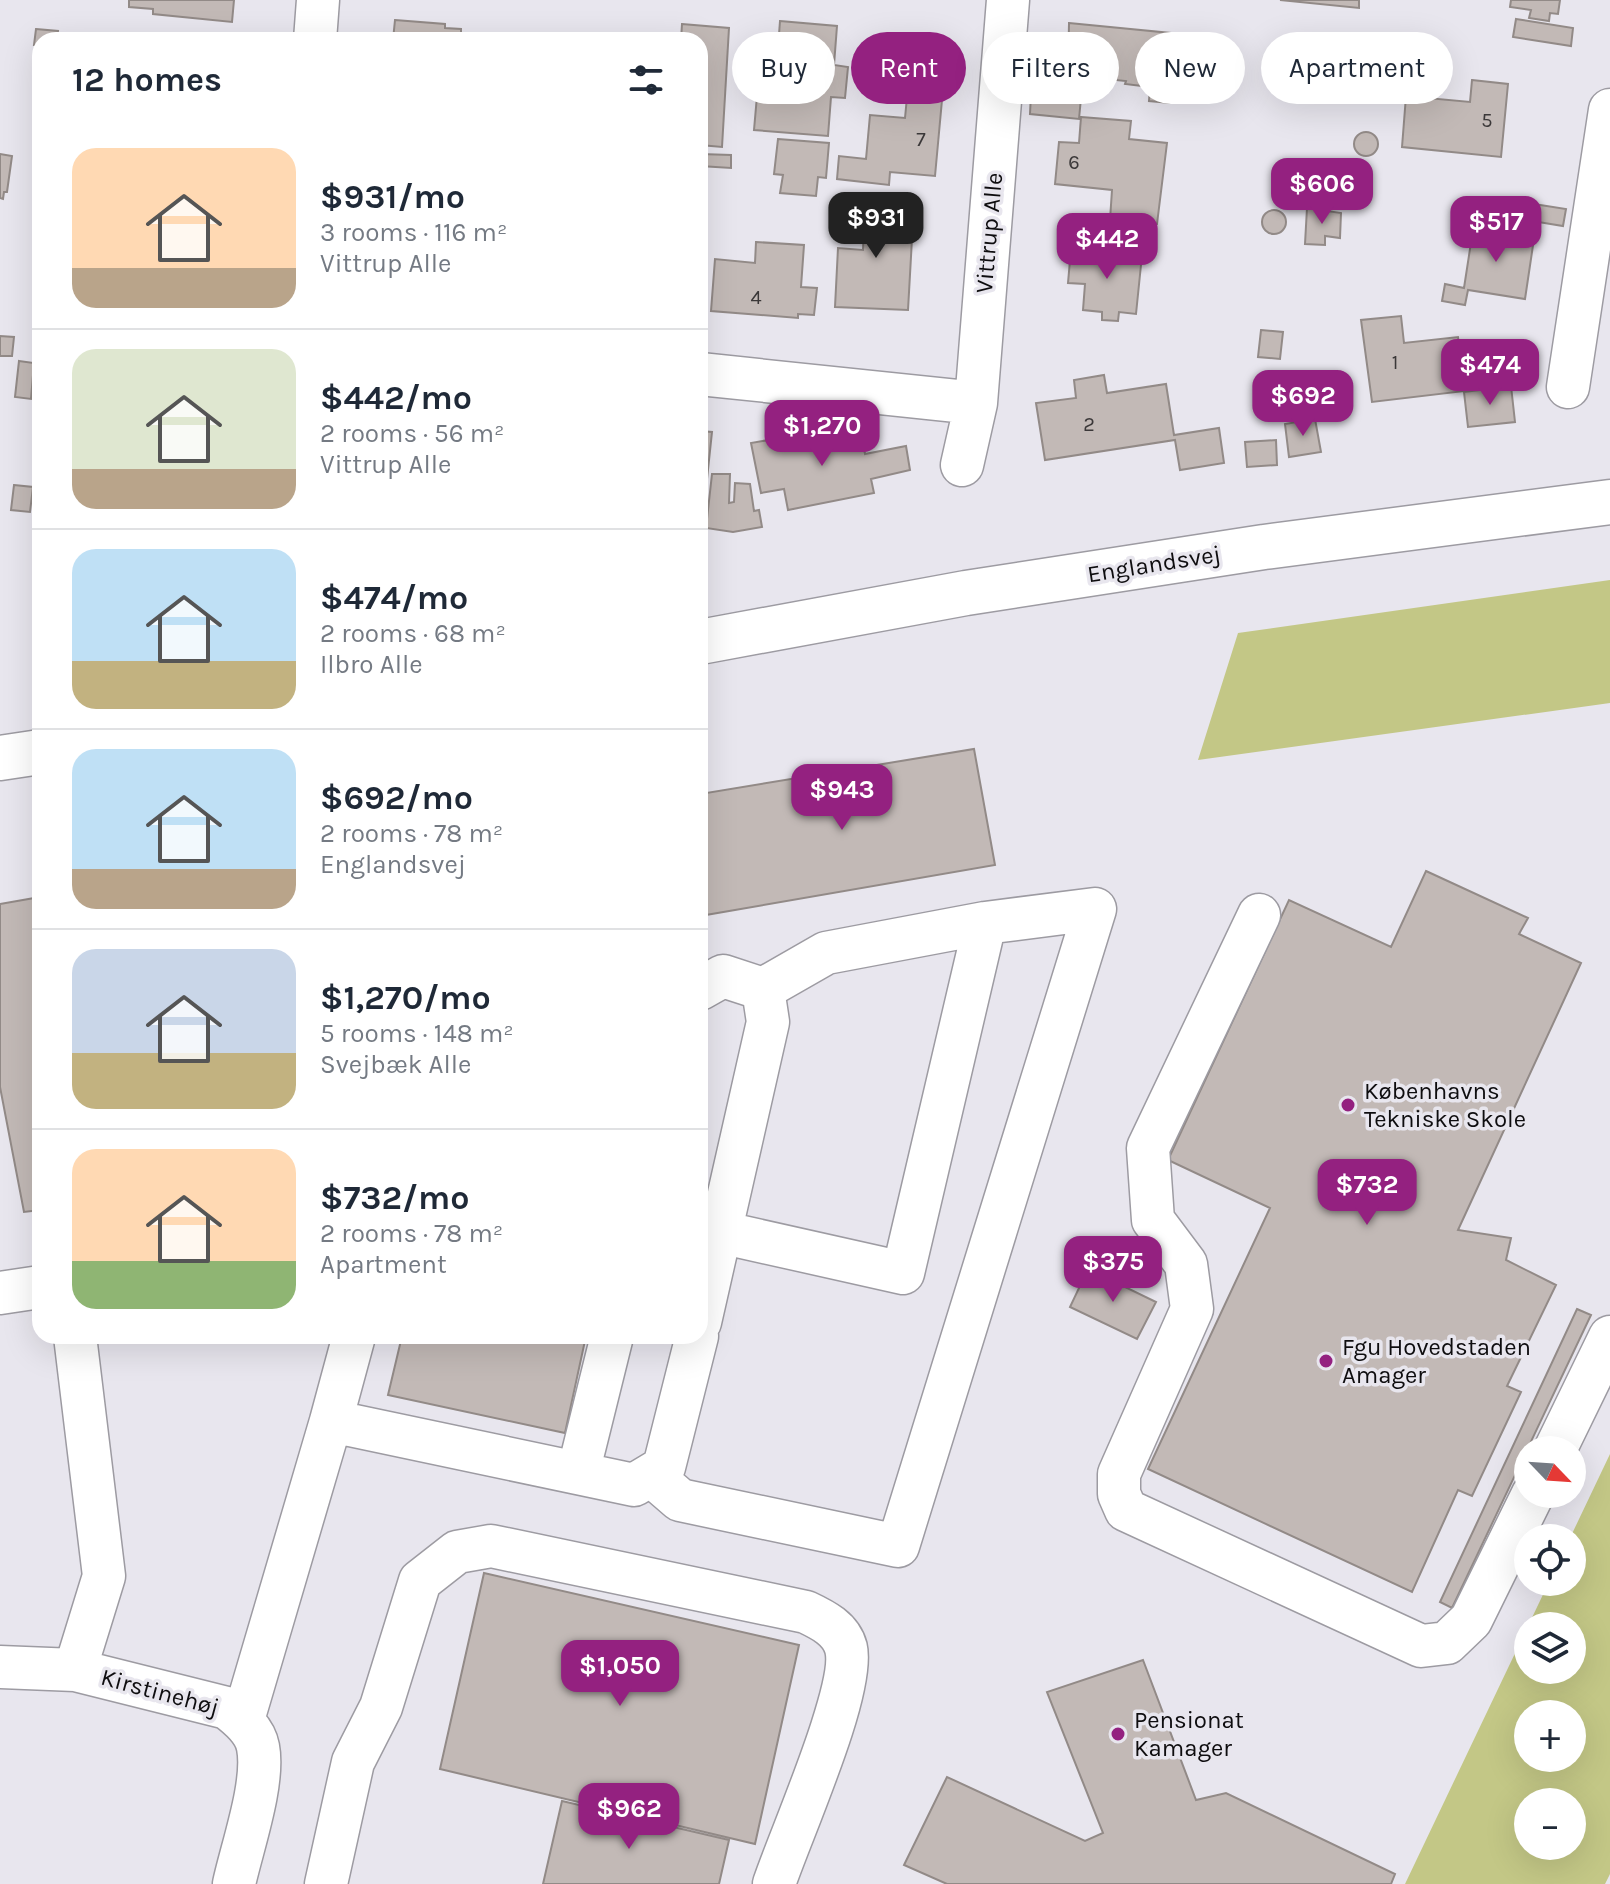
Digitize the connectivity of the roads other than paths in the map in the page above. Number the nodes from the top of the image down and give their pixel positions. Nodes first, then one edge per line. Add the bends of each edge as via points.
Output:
1 (318, 0) edge
2 (1008, 0) edge
3 (316, 32) edge
4 (1610, 110) edge
5 (708, 375) edge
6 (1568, 387) dead end
7 (976, 403) junction
8 (962, 465) dead end
9 (1610, 502) edge
10 (708, 641) edge
11 (32, 753) edge
12 (0, 758) edge
13 (1259, 915) dead end
14 (985, 923) junction
15 (708, 984) edge
16 (763, 989) junction
17 (720, 1232) junction
18 (708, 1286) edge
19 (32, 1288) edge
20 (0, 1293) edge
21 (1610, 1337) edge
22 (76, 1344) edge
23 (352, 1344) edge
24 (610, 1344) edge
25 (695, 1344) edge
26 (331, 1421) junction
27 (1562, 1436) edge
28 (578, 1473) junction
29 (651, 1475) junction
30 (1526, 1508) edge
31 (0, 1667) edge
32 (75, 1670) junction
33 (243, 1720) junction
34 (234, 1884) edge
35 (326, 1884) edge
36 (774, 1884) edge

1 - 3 street
2 - 7 street, Vittrup Alle
4 - 6 street
5 - 7 street
7 - 8 street, Vittrup Alle
9 - 10 main road, Englandsvej via 1264,547 966,593
11 - 12 main road
13 - 30 street via 1148,1148 1153,1220 1186,1264 1192,1309 1119,1474 1126,1510 1421,1646 1447,1643 1471,1620
14 - 16 street via 826,953
14 - 17 street via 903,1273
14 - 29 street via 1095,909 898,1546 680,1500
15 - 16 street via 723,976
16 - 17 street via 768,1022
17 - 18 street
19 - 20 street
21 - 27 street
22 - 32 street via 104,1576
23 - 26 street
24 - 28 street
25 - 29 street via 664,1467
26 - 28 street
26 - 33 street
28 - 29 street via 634,1485
31 - 32 street, Kirstinehøj
32 - 33 street, Kirstinehøj via 227,1708
33 - 34 street, Kirstinehøj via 256,1741 257,1781
35 - 36 street via 353,1762 381,1707 420,1581 457,1552 491,1546 806,1612 834,1629 842,1639 847,1673 843,1695

